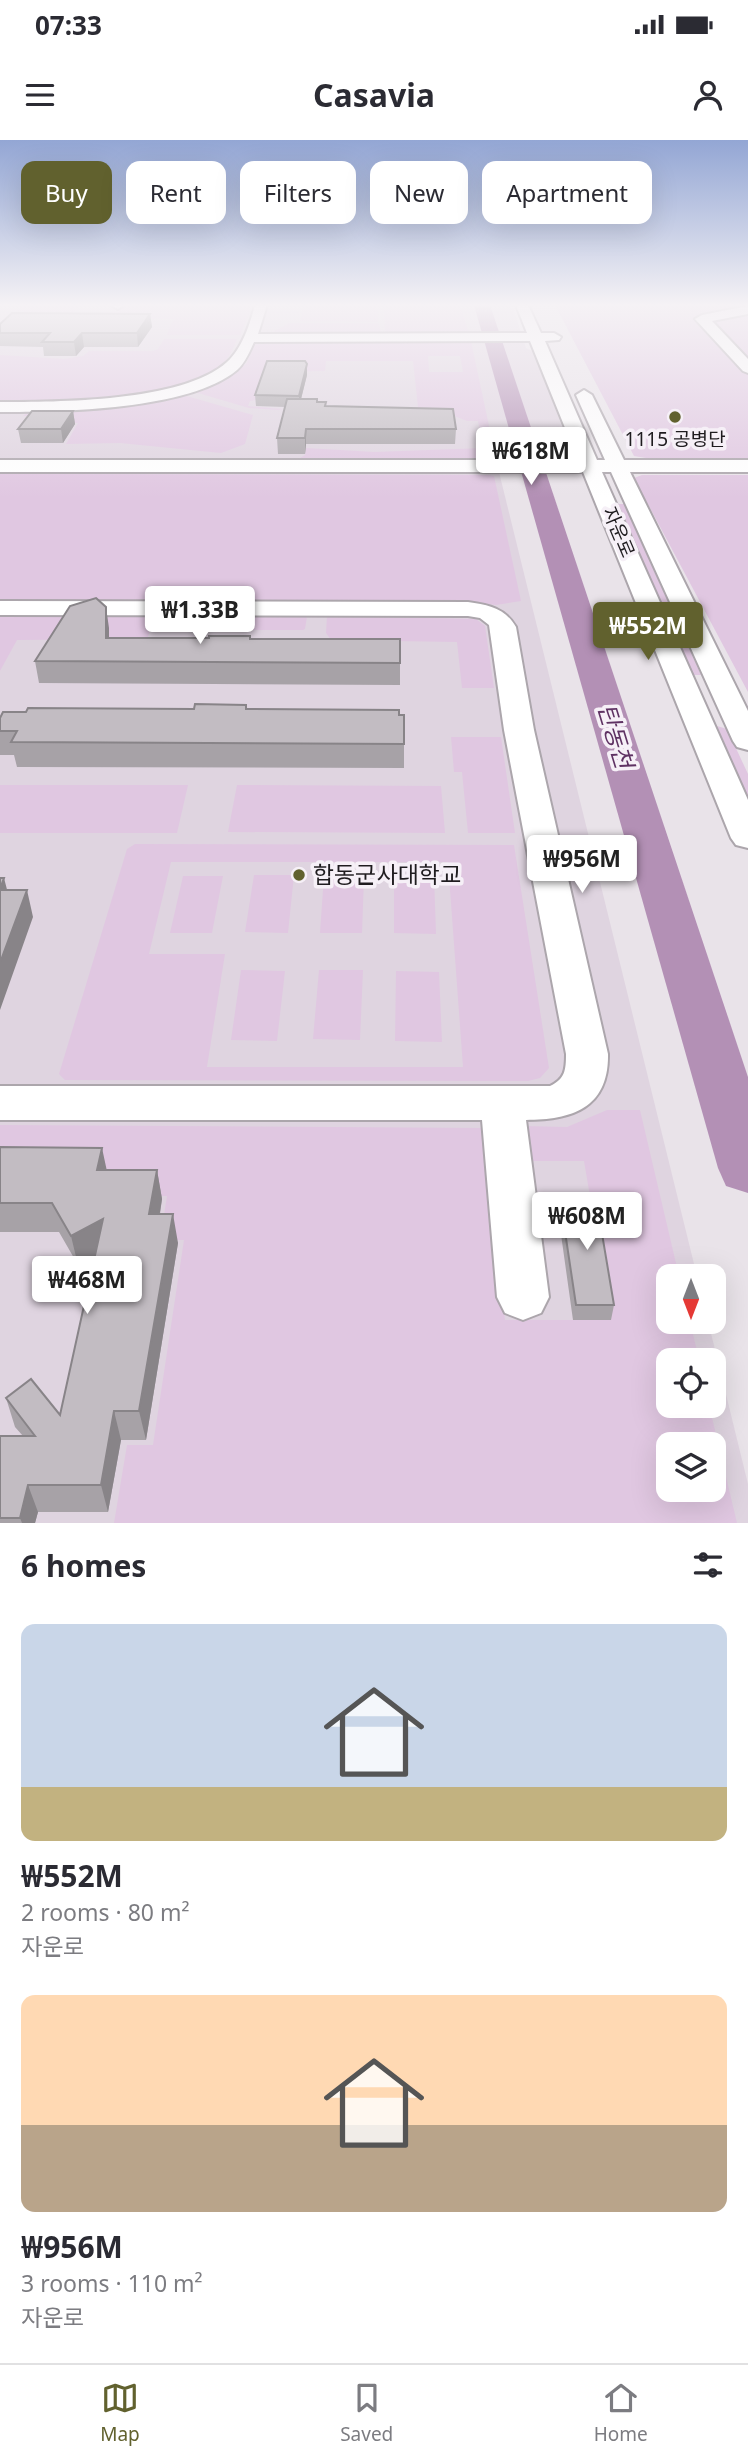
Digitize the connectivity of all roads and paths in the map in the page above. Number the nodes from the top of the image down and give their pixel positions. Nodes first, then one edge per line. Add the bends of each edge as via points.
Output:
1 (224, 370) edge
2 (544, 370) edge
3 (578, 383) dead end
4 (7, 407) edge
5 (0, 423) edge
6 (0, 448) edge
7 (0, 466) edge
8 (286, 466) junction
9 (748, 466) edge
10 (592, 467) junction
11 (618, 467) junction
12 (0, 608) edge
13 (745, 728) edge
14 (748, 838) edge
15 (0, 1103) edge
16 (502, 1104) junction
17 (523, 1297) dead end

1 - 4 street via 186,387 95,402
2 - 10 street, 자운로
3 - 11 street, 자운로
4 - 5 street
6 - 8 street via 149,449
7 - 8 street
8 - 10 street
9 - 11 street
10 - 11 street
10 - 14 street, 자운로
11 - 13 street, 자운로
12 - 16 street via 468,609 496,617 503,627 518,723 587,1054 582,1087 570,1097 553,1103
15 - 16 street
16 - 17 street

